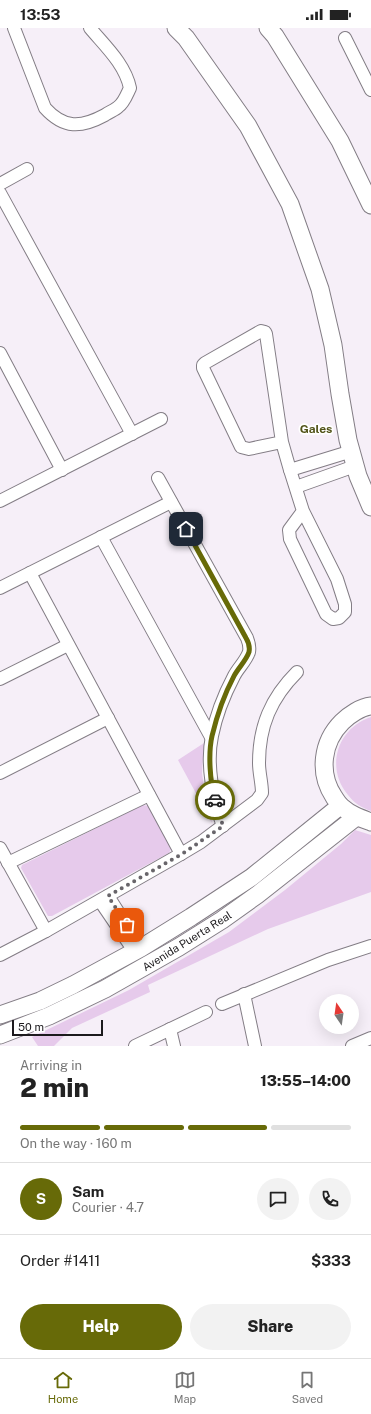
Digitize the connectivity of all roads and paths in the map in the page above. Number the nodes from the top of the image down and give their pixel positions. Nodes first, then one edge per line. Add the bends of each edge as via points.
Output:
1 (14, 28) edge
2 (90, 28) edge
3 (176, 28) edge
4 (268, 28) edge
5 (345, 38) dead end
6 (371, 90) edge
7 (27, 169) dead end
8 (0, 184) edge
9 (0, 193) edge
10 (371, 205) edge
11 (0, 353) edge
12 (162, 419) dead end
13 (132, 434) junction
14 (282, 442) junction
15 (353, 459) junction
16 (62, 470) junction
17 (290, 470) junction
18 (158, 478) dead end
19 (296, 487) junction
20 (0, 502) edge
21 (171, 502) junction
22 (371, 507) edge
23 (303, 511) junction
24 (101, 537) junction
25 (30, 573) junction
26 (0, 588) edge
27 (68, 645) junction
28 (297, 672) dead end
29 (0, 679) edge
30 (371, 706) edge
31 (108, 718) junction
32 (212, 737) junction
33 (0, 772) edge
34 (149, 795) junction
35 (340, 806) junction
36 (363, 820) edge
37 (223, 826) junction
38 (0, 848) edge
39 (182, 854) junction
40 (8, 863) junction
41 (104, 898) junction
42 (46, 932) junction
43 (371, 946) edge
44 (137, 950) junction
45 (0, 955) edge
46 (244, 994) junction
47 (222, 1004) dead end
48 (206, 1012) dead end
49 (0, 1015) edge
50 (170, 1029) junction
51 (0, 1035) edge
52 (371, 1038) edge
53 (135, 1046) edge
54 (174, 1046) edge
55 (255, 1046) edge
56 (352, 1046) edge

1 - 2 street via 45,108 60,122 72,125 85,124 119,107 130,88 122,67
3 - 15 main road via 186,38 248,126 290,204 320,289 333,345
4 - 10 main road via 340,141
5 - 6 street
7 - 8 street
9 - 13 street
11 - 16 street
12 - 13 street
13 - 16 street
14 - 14 street via 266,334 261,332 205,363 203,368 241,447 249,449
14 - 17 street
15 - 17 street
15 - 19 street
15 - 22 main road
16 - 20 street
17 - 19 street
18 - 21 street
19 - 23 street
21 - 24 street
21 - 32 street via 249,647 247,656 226,692
23 - 23 street via 290,527 289,534 326,614 333,619 340,618 345,608 340,587
24 - 25 street
24 - 32 street
25 - 26 street
25 - 27 street
27 - 29 street
27 - 31 street
28 - 37 street via 284,685 267,716 259,762 262,793 257,800
30 - 35 main road via 349,715 334,730 325,748 323,769 328,789
31 - 33 street
31 - 34 street
32 - 37 street via 210,758 213,794
34 - 39 street
34 - 40 street
35 - 36 main road
35 - 44 main road, Avenida Puerta Real via 252,877
36 - 51 main road, Avenida Puerta Real via 180,947 105,989 49,1016
37 - 39 street
38 - 40 street
39 - 41 street
40 - 42 street
41 - 42 street
41 - 44 street
42 - 45 street
43 - 46 street via 328,960
44 - 49 main road, Avenida Puerta Real via 40,1002
46 - 47 street
46 - 55 street
48 - 50 street
50 - 53 street
50 - 54 street
52 - 56 street

